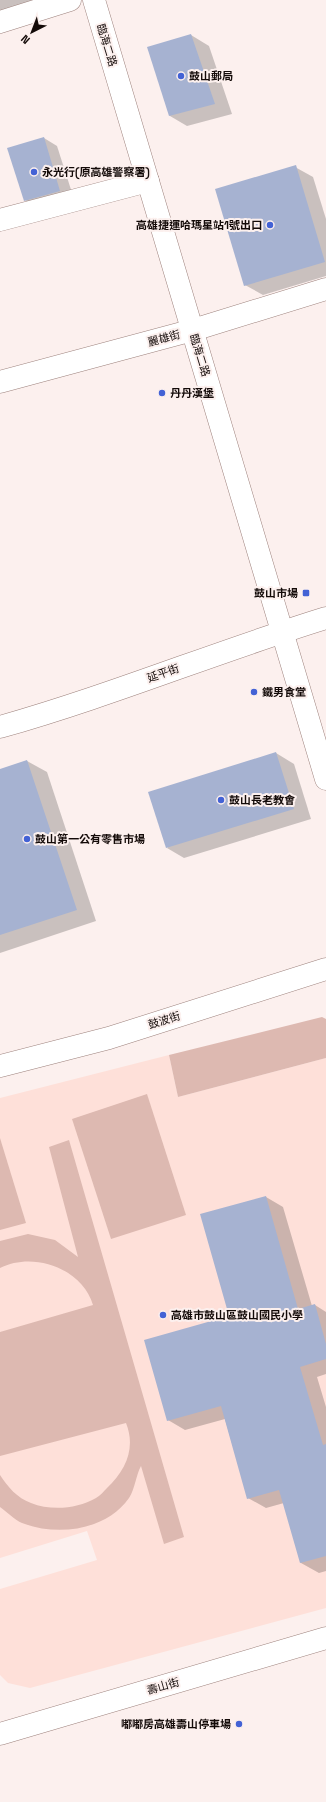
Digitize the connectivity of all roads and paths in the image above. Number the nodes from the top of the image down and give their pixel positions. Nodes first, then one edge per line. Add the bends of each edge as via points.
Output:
1 (70, 0) edge
2 (94, 0) edge
3 (0, 22) edge
4 (148, 181) junction
5 (0, 220) edge
6 (326, 289) edge
7 (192, 330) junction
8 (0, 382) edge
9 (326, 618) edge
10 (282, 631) junction
11 (0, 727) edge
12 (326, 779) edge
13 (326, 969) edge
14 (0, 1066) edge
15 (326, 1638) edge
16 (0, 1734) edge

1 - 3 street
2 - 4 street, 臨海二路
4 - 5 street
4 - 7 street, 臨海二路
6 - 7 street, 麗雄街
7 - 8 street, 麗雄街
7 - 10 street, 臨海二路
9 - 10 street, 延平街
10 - 11 street, 延平街 via 56,711
10 - 12 street, 臨海二路
13 - 14 street, 鼓波街 via 108,1038
15 - 16 street, 壽山街

